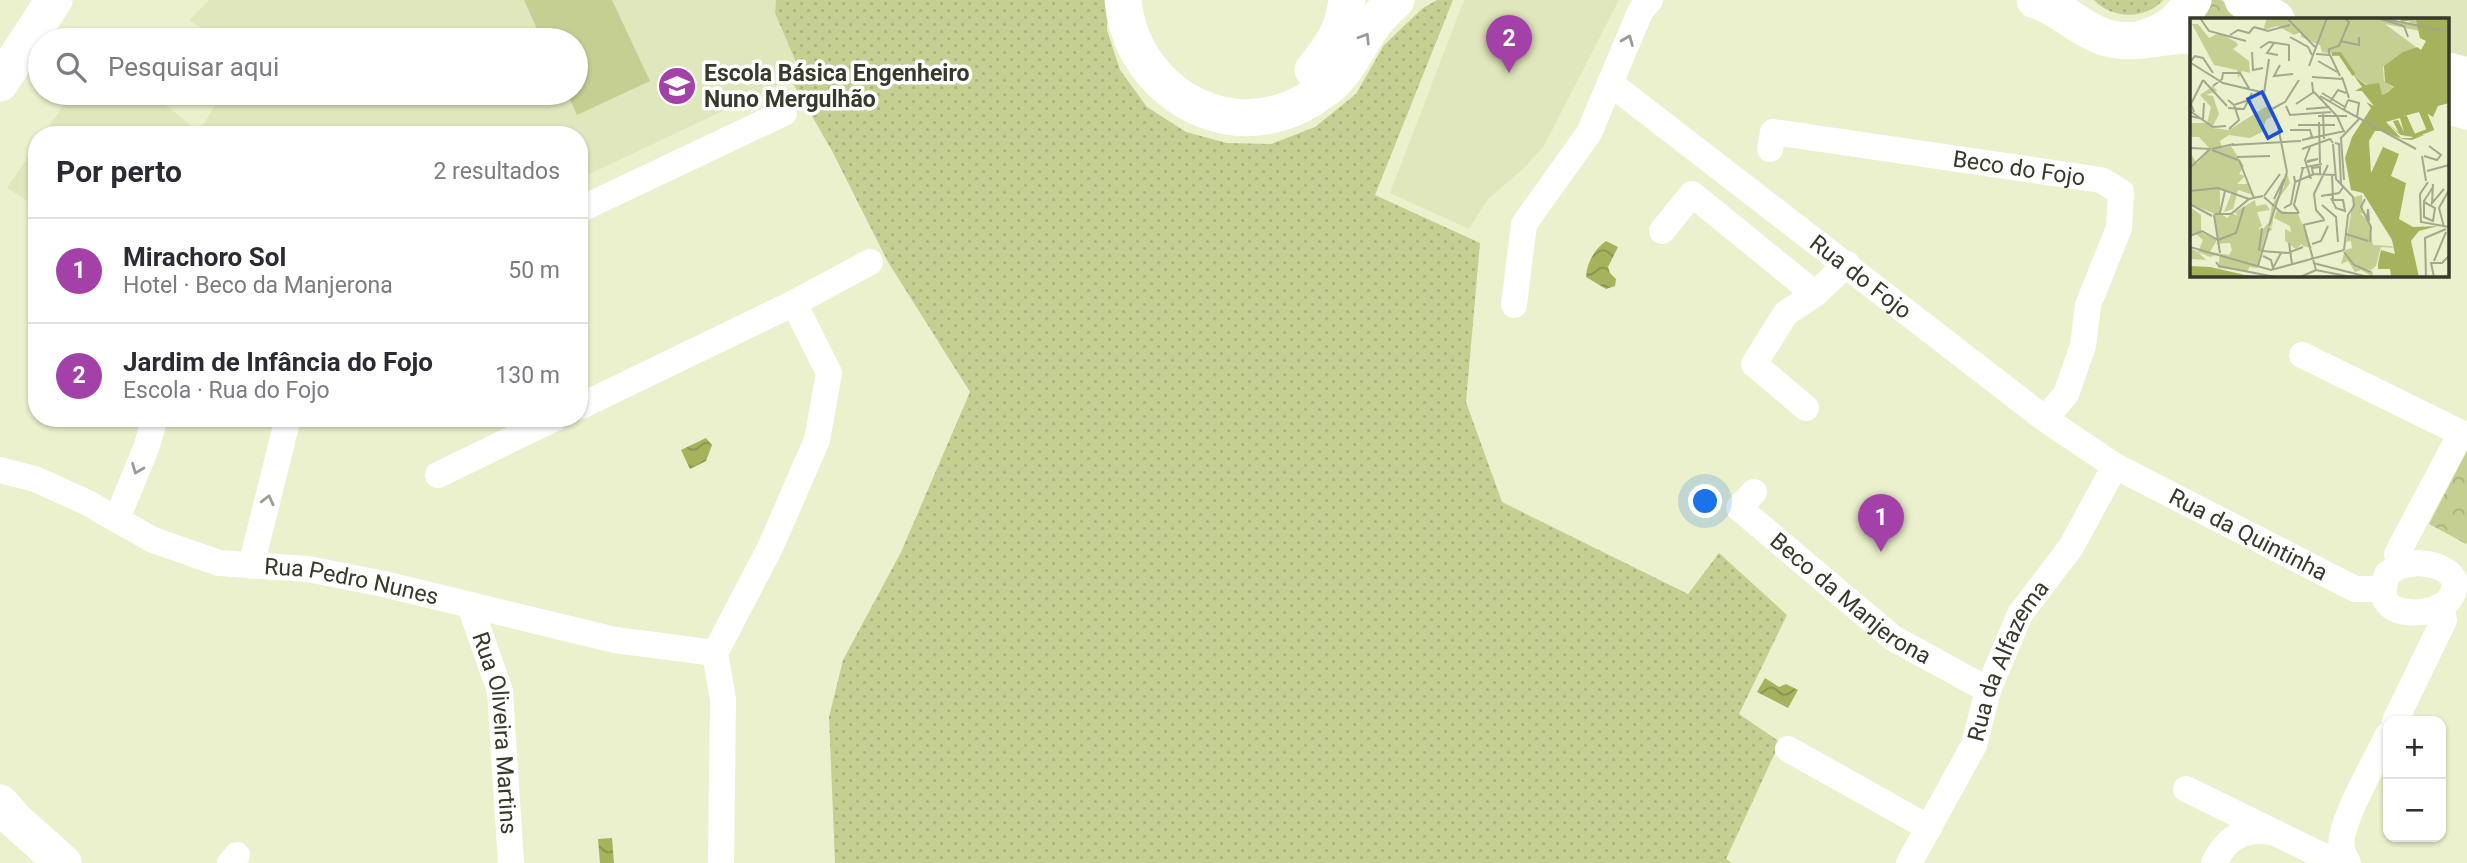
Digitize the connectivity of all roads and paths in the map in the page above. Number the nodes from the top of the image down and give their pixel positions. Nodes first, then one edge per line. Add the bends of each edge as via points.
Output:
1 (54, 0) edge
2 (1123, 0) edge
3 (1144, 0) edge
4 (1347, 0) edge
5 (1396, 0) edge
6 (1650, 0) edge
7 (2035, 0) edge
8 (2062, 0) edge
9 (2193, 0) edge
10 (2243, 0) edge
11 (2274, 18) edge
12 (36, 28) edge
13 (2093, 33) junction
14 (2190, 35) edge
15 (28, 40) edge
16 (2133, 41) junction
17 (2450, 72) edge
18 (2467, 76) edge
19 (0, 83) edge
20 (1611, 83) junction
21 (2450, 106) edge
22 (2467, 111) edge
23 (784, 113) dead end
24 (1770, 149) dead end
25 (588, 206) edge
26 (1662, 231) dead end
27 (870, 262) dead end
28 (1847, 264) junction
29 (1815, 294) junction
30 (794, 303) junction
31 (1514, 305) dead end
32 (2302, 355) dead end
33 (588, 403) edge
34 (1806, 408) dead end
35 (2045, 419) junction
36 (152, 427) edge
37 (287, 427) edge
38 (537, 427) edge
39 (2115, 466) junction
40 (0, 470) edge
41 (438, 475) dead end
42 (1754, 492) dead end
43 (117, 519) junction
44 (251, 566) junction
45 (2400, 566) junction
46 (2461, 579) edge
47 (2383, 589) junction
48 (470, 606) junction
49 (2440, 606) junction
50 (715, 653) junction
51 (1988, 690) junction
52 (2397, 716) edge
53 (2383, 745) edge
54 (1788, 749) dead end
55 (2186, 789) dead end
56 (0, 803) edge
57 (2354, 803) junction
58 (1929, 828) junction
59 (2288, 839) junction
60 (49, 859) edge
61 (511, 863) edge
62 (721, 863) edge
63 (1909, 863) edge
64 (2214, 863) edge
65 (2337, 863) edge
66 (2348, 863) edge

1 - 12 main road
2 -> 5 main road via 1133,43 1159,82 1212,112 1254,117 1279,113 1325,90 1374,22
3 - 4 main road via 1160,50 1178,69 1224,93 1249,96 1276,92 1310,74 1334,45
20 -> 6 street via 1641,10
7 - 13 main road
8 - 13 main road via 2073,17
9 - 16 main road via 2182,17 2161,33
10 - 11 main road
13 - 16 main road
14 - 16 main road
15 - 19 main road
17 - 18 main road
20 - 28 street, Rua do Fojo
20 - 31 street via 1589,133 1524,224
21 - 22 main road
23 - 25 street
24 - 35 street, Beco do Fojo via 1773,132 2101,180 2121,192 2119,228 2088,305 2083,346 2066,394
26 - 29 street via 1692,194
27 - 30 street
28 - 29 street
28 - 35 street, Rua do Fojo
29 - 34 street via 1786,313 1754,364
30 - 33 street
30 - 50 street via 830,373 817,440 770,548
32 - 45 street via 2461,433 2397,554
35 - 39 street, Rua do Fojo
36 -> 43 street
44 -> 37 street
38 - 41 street
39 - 47 street, Rua da Quintinha via 2355,589
39 - 51 street, Rua da Alfazema via 2071,547 2020,614
40 - 43 street, Rua Pedro Nunes via 35,479
42 - 51 street, Beco da Manjerona via 1740,508 1831,586 1893,638
43 - 44 street, Rua Pedro Nunes via 153,540 219,563
44 - 48 street, Rua Pedro Nunes via 308,569
45 - 46 street via 2432,564
45 - 47 street via 2388,574
46 - 49 street
47 - 49 street via 2386,602 2398,610 2427,611
48 - 50 street, Rua Pedro Nunes via 615,640
48 - 61 street, Rua Oliveira Martins via 500,691
49 - 52 street via 2444,620
50 - 62 street via 723,698
51 - 58 street, Rua da Alfazema via 1974,745
53 - 57 street
54 - 58 street
55 - 59 street
56 - 60 main road
57 - 59 street via 2338,829 2319,841
57 - 66 street via 2342,836 2342,853
58 - 63 street, Rua da Alfazema
59 - 64 street via 2254,830 2237,835
59 - 65 street

